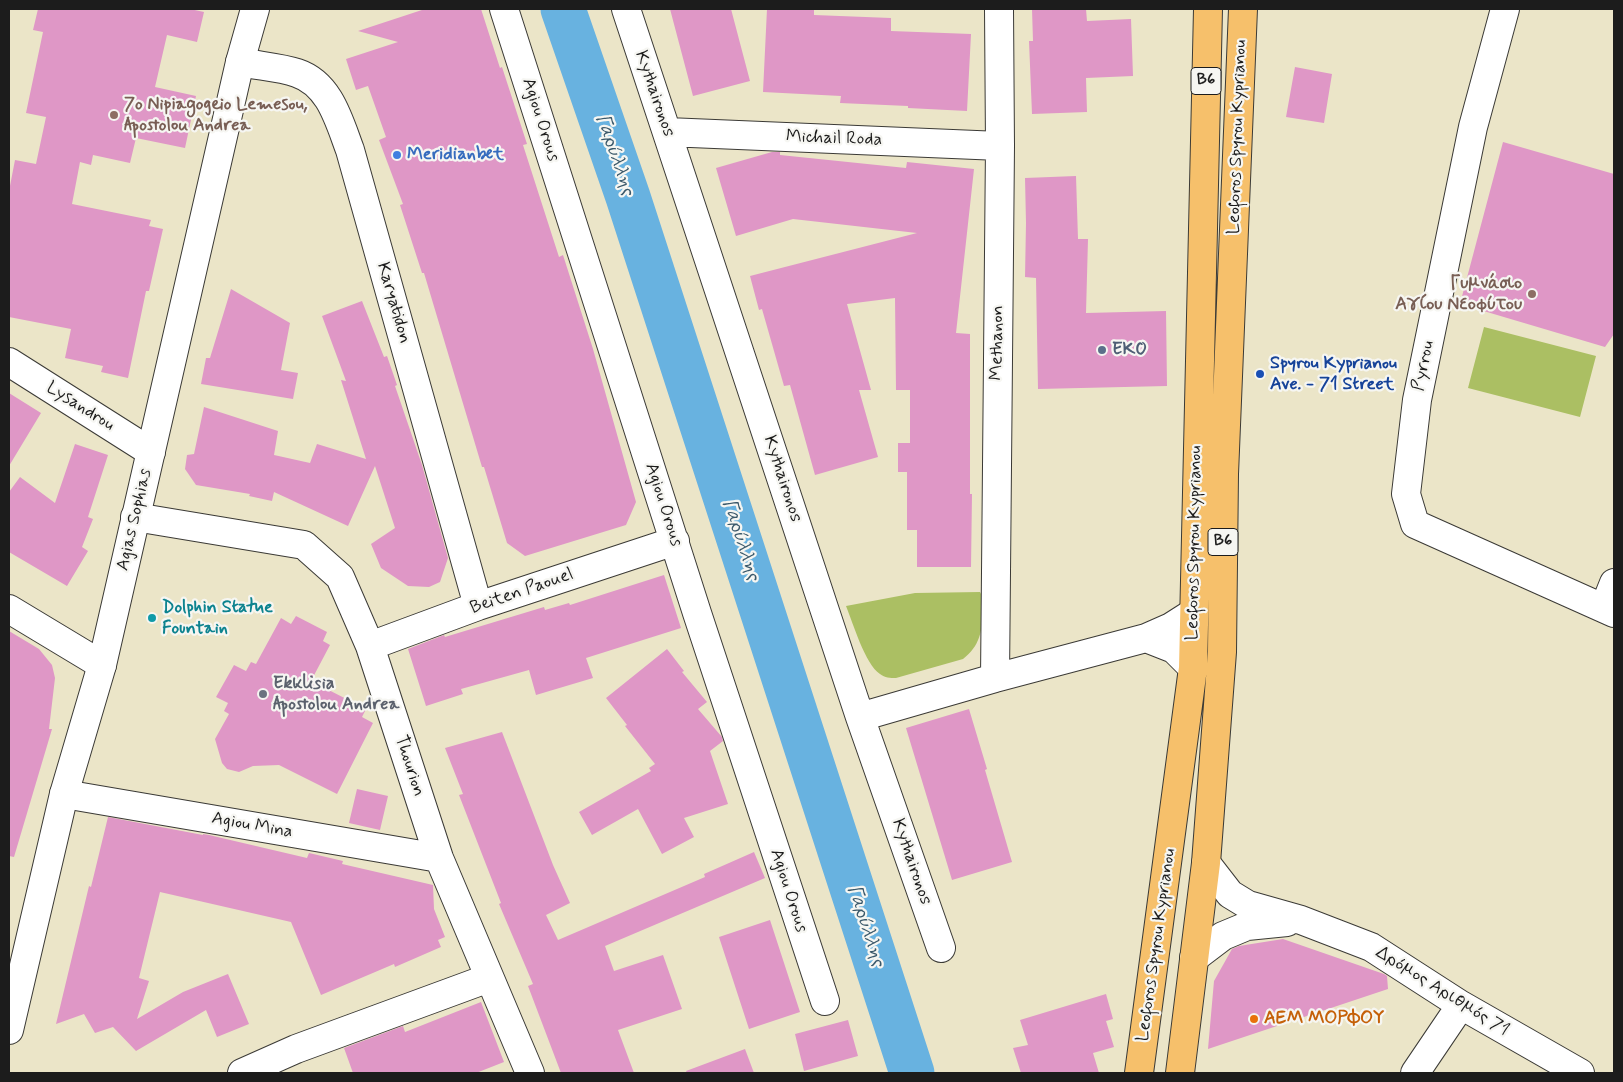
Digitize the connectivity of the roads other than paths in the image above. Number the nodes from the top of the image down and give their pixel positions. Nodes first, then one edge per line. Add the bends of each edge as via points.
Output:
1 (255, 9) edge
2 (504, 9) edge
3 (626, 9) edge
4 (998, 9) edge
5 (1208, 9) edge
6 (1243, 9) edge
7 (1505, 9) edge
8 (240, 62) junction
9 (667, 132) junction
10 (1000, 146) junction
11 (9, 362) edge
12 (151, 452) junction
13 (135, 518) junction
14 (674, 541) junction
15 (1614, 583) edge
16 (478, 606) junction
17 (9, 609) edge
18 (1609, 611) edge
19 (1193, 613) junction
20 (1146, 638) junction
21 (370, 646) junction
22 (102, 665) junction
23 (1193, 668) junction
24 (995, 678) junction
25 (860, 717) junction
26 (64, 794) junction
27 (439, 858) junction
28 (1206, 863) junction
29 (1300, 920) junction
30 (941, 948) dead end
31 (1194, 958) junction
32 (489, 978) junction
33 (825, 1001) dead end
34 (1461, 1005) junction
35 (9, 1030) edge
36 (242, 1073) edge
37 (530, 1073) edge
38 (1139, 1073) edge
39 (1180, 1073) edge
40 (1416, 1073) edge
41 (1580, 1073) edge

1 - 8 street, Agias Sophias
2 - 14 street, Agiou Orous
3 - 9 street, Kythaironos
4 - 10 street, Methanon
5 - 19 main road, Leoforos Spyrou Kyprianou / B6
6 - 28 main road, Leoforos Spyrou Kyprianou / B6 via 1224,474 1222,652
7 - 18 street, Pyrrou via 1473,127 1418,391 1406,494 1415,524
8 - 12 street, Agias Sophias
8 - 16 street, Karyatidon via 298,73 318,85 331,102 350,150
9 - 10 street, Michail Roda
9 - 25 street, Kythaironos
10 - 24 street, Methanon
11 - 12 street, Lysandrou
12 - 13 street, Agias Sophias
13 - 21 street, Thourion via 304,545 340,577
13 - 22 street, Agias Sophias
14 - 16 street, Beiten Paouel
14 - 33 street, Agiou Orous
15 - 18 street, Pyrrou
16 - 21 street, Beiten Paouel
17 - 22 street
19 - 20 street
19 - 23 main road, Leoforos Spyrou Kyprianou / B6
20 - 23 street via 1174,649
20 - 24 street
21 - 27 street, Thourion
22 - 26 street, Agias Sophias
23 - 38 main road, Leoforos Spyrou Kyprianou / B6
24 - 25 street
25 - 30 street, Kythaironos
26 - 27 street, Agiou Mina
26 - 35 street, Agias Sophias
27 - 32 street, Thourion
28 - 29 street, Δρόμος Αριθμός 71 via 1230,894 1248,905
28 - 31 main road, Leoforos Spyrou Kyprianou / B6
29 - 31 street, Δρόμος Αριθμός 71 via 1247,926 1222,936
29 - 34 street, Δρόμος Αριθμός 71 via 1371,947
31 - 39 main road, Leoforos Spyrou Kyprianou / B6
32 - 36 street via 296,1049
32 - 37 street, Thourion
34 - 40 street
34 - 41 street, Δρόμος Αριθμός 71

